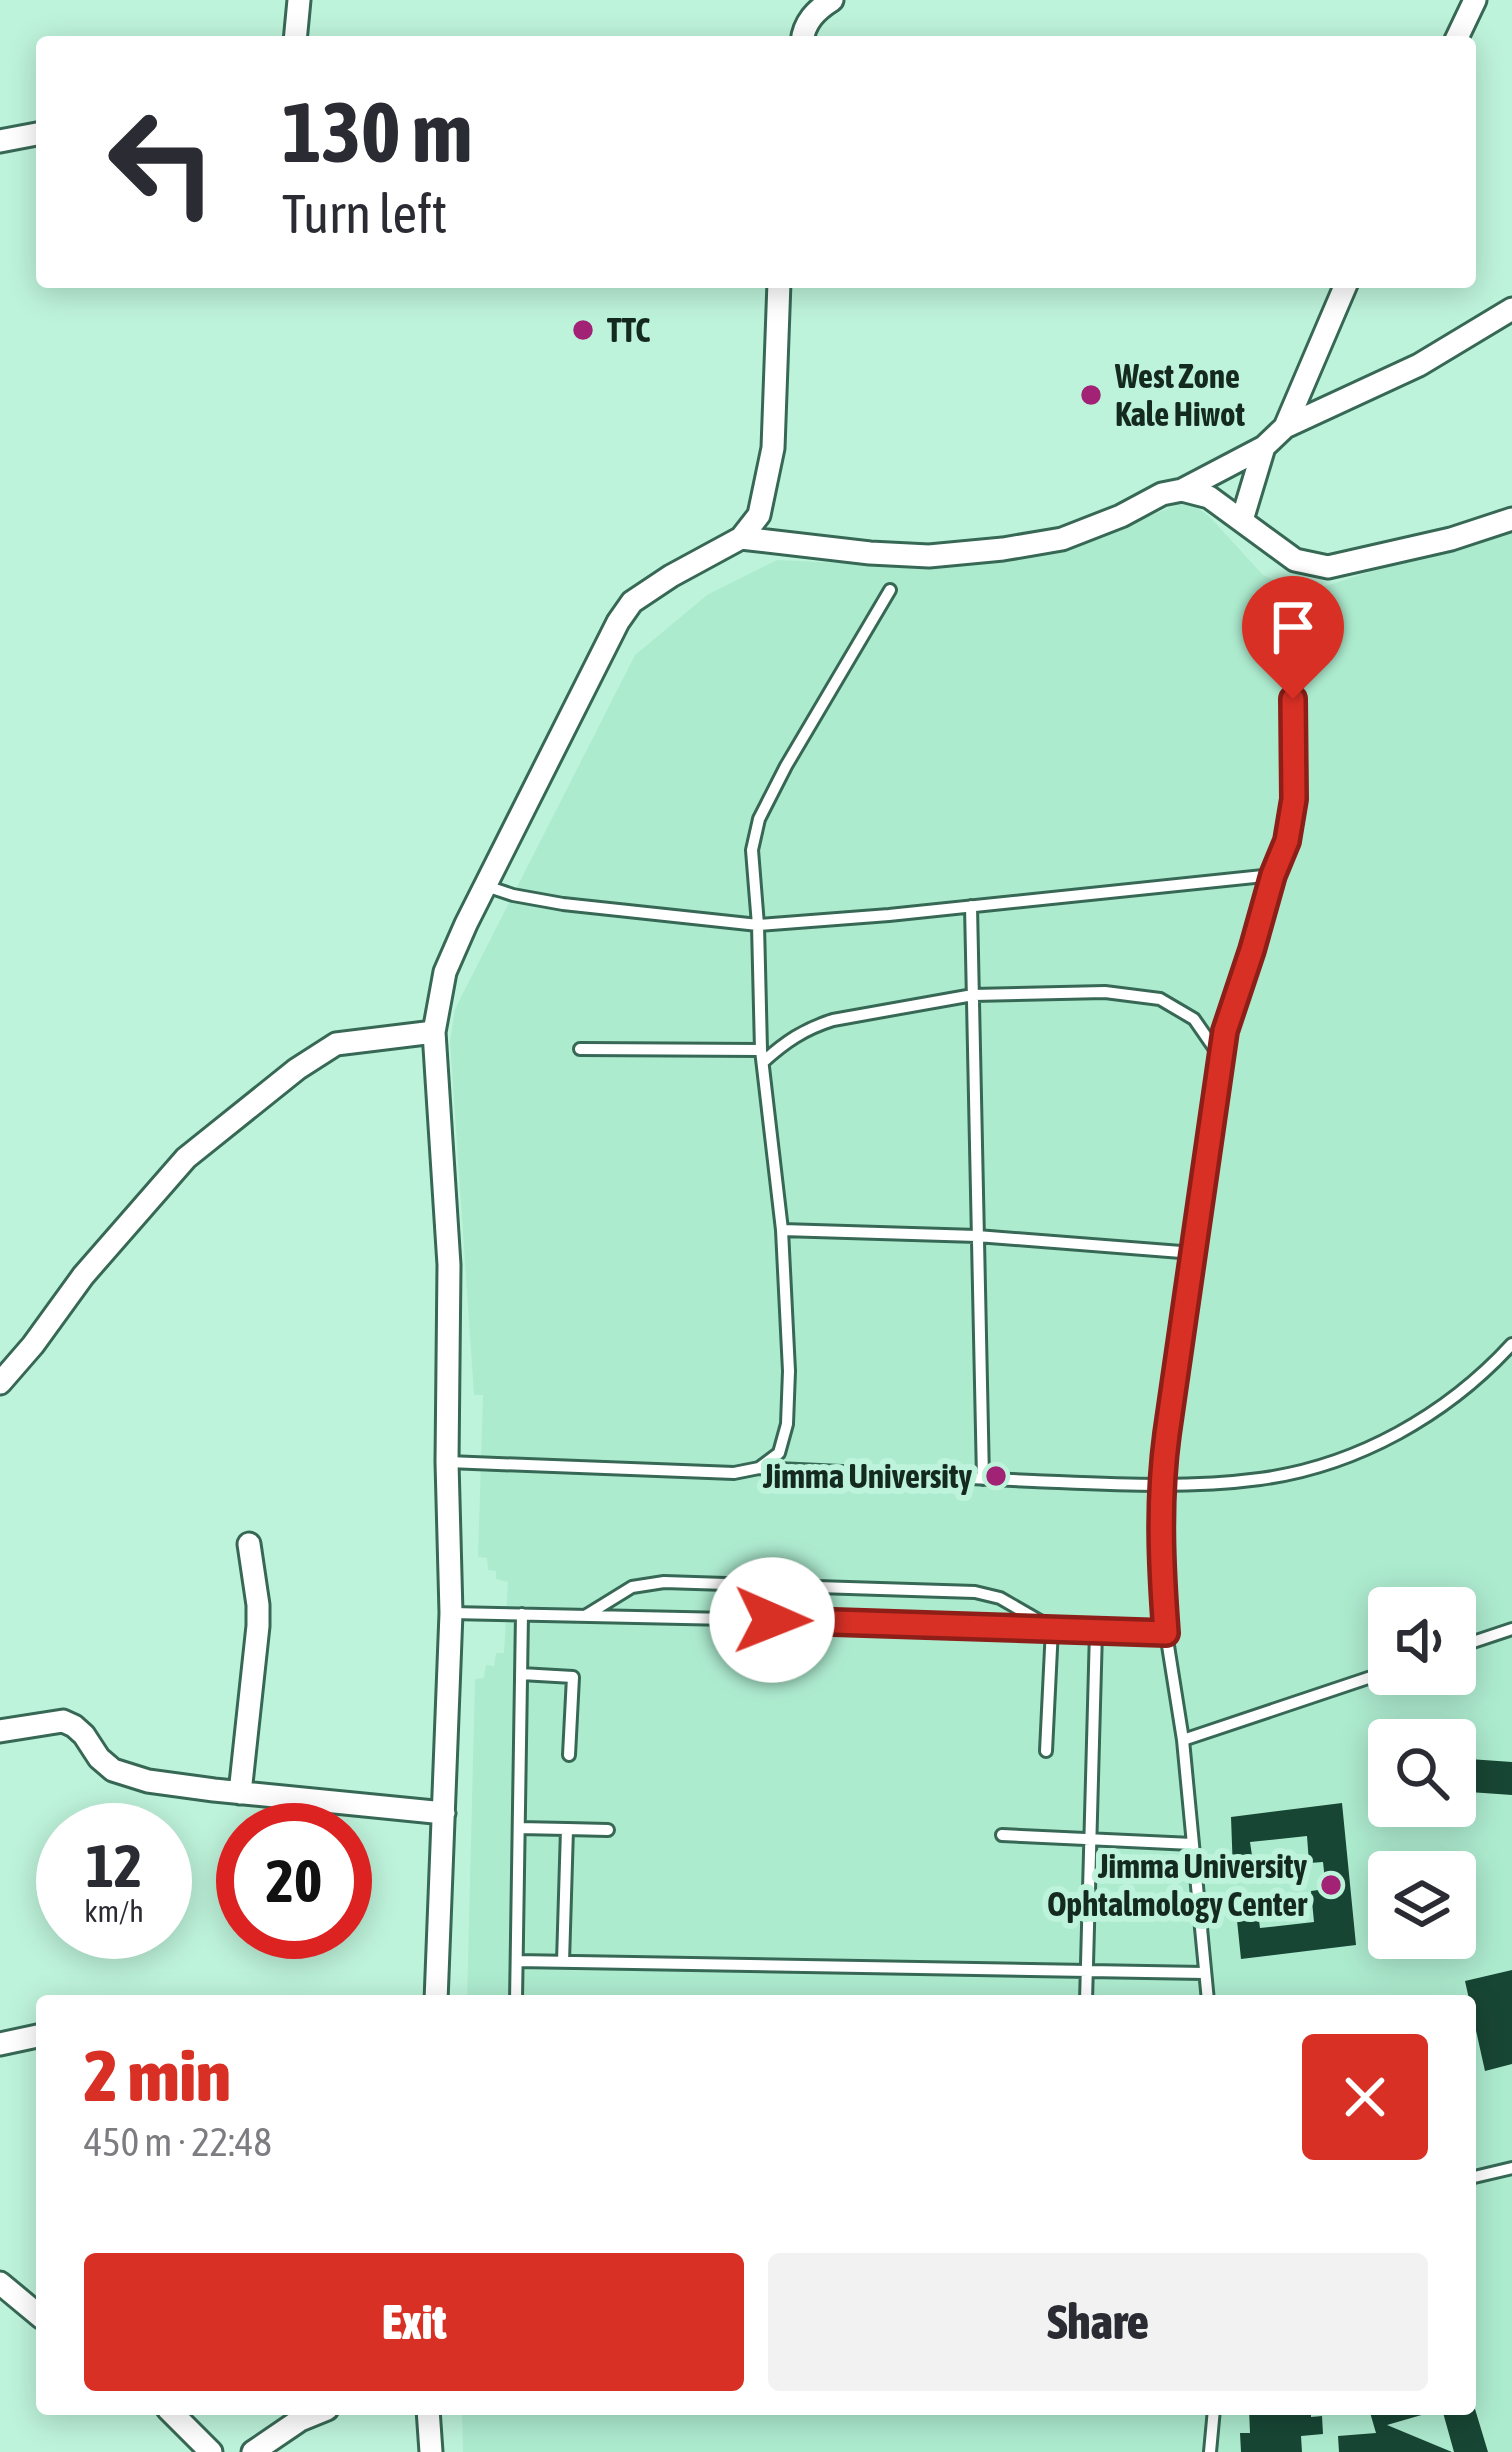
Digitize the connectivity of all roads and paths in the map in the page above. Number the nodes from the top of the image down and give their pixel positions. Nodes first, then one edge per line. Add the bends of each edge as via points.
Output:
1 (299, 0) edge
2 (832, 0) edge
3 (1470, 2) edge
4 (296, 36) edge
5 (803, 36) edge
6 (1457, 36) edge
7 (36, 135) edge
8 (0, 141) edge
9 (779, 288) edge
10 (1344, 288) edge
11 (1512, 309) edge
12 (1285, 427) junction
13 (1264, 447) junction
14 (1182, 490) junction
15 (1512, 519) edge
16 (1242, 520) junction
17 (741, 538) junction
18 (890, 590) dead end
19 (1282, 645) dead end
20 (1273, 875) junction
21 (486, 886) junction
22 (971, 906) junction
23 (758, 925) junction
24 (973, 995) junction
25 (434, 1032) junction
26 (580, 1049) dead end
27 (762, 1056) junction
28 (1221, 1058) junction
29 (782, 1230) junction
30 (977, 1236) junction
31 (1194, 1253) junction
32 (1512, 1343) edge
33 (0, 1383) edge
34 (447, 1462) junction
35 (759, 1468) junction
36 (983, 1479) junction
37 (1161, 1486) junction
38 (249, 1544) dead end
39 (451, 1612) junction
40 (522, 1614) junction
41 (585, 1616) junction
42 (1052, 1628) junction
43 (1512, 1629) edge
44 (1096, 1631) junction
45 (1166, 1633) junction
46 (1476, 1641) edge
47 (521, 1674) junction
48 (1368, 1677) edge
49 (0, 1730) edge
50 (1183, 1740) junction
51 (1046, 1751) dead end
52 (569, 1755) dead end
53 (240, 1793) junction
54 (444, 1813) junction
55 (519, 1828) junction
56 (567, 1829) junction
57 (608, 1830) dead end
58 (1002, 1835) dead end
59 (1092, 1839) junction
60 (1192, 1844) junction
61 (517, 1961) junction
62 (563, 1962) junction
63 (1088, 1971) junction
64 (1204, 1973) junction
65 (436, 1995) edge
66 (516, 1995) edge
67 (1086, 1995) edge
68 (1207, 1995) edge
69 (36, 2037) edge
70 (0, 2044) edge
71 (1512, 2168) edge
72 (1476, 2177) edge
73 (0, 2283) edge
74 (36, 2313) edge
75 (174, 2415) edge
76 (312, 2415) edge
77 (428, 2415) edge
78 (1213, 2415) edge
79 (211, 2452) edge
80 (253, 2452) edge
81 (431, 2452) edge
82 (1210, 2452) edge

1 - 4 street
2 - 5 street
3 - 6 street
7 - 8 street
9 - 17 street via 772,448 759,515
10 - 12 street
11 - 12 street via 1420,365
12 - 13 street
13 - 14 street
13 - 16 street
14 - 16 street via 1209,496
14 - 17 street via 1062,539 1003,549 929,556
15 - 16 street via 1328,567 1295,560
17 - 21 street via 632,602
18 - 23 lane via 759,819 752,850
19 - 20 lane via 1293,699 1294,799
20 - 22 lane
20 - 28 lane
21 - 23 lane via 563,904
21 - 25 street via 445,972
22 - 23 lane
22 - 24 lane
23 - 27 lane
24 - 27 lane via 812,1026
24 - 28 lane via 1105,992 1160,1000 1194,1019
24 - 30 lane
25 - 33 street via 336,1044 186,1158
25 - 34 street via 449,1265
26 - 27 lane
27 - 29 lane
28 - 31 lane
29 - 30 lane
29 - 35 lane via 787,1424 779,1454
30 - 31 lane
30 - 36 lane
31 - 37 lane
32 - 37 lane via 1412,1428 1330,1462 1262,1479
34 - 35 lane
34 - 39 street
35 - 36 lane
36 - 37 lane
37 - 45 lane
38 - 53 street via 259,1626
39 - 40 lane
39 - 54 street
40 - 41 lane
40 - 47 lane
41 - 42 lane
41 - 42 lane via 632,1587 664,1582 975,1592
42 - 44 lane
42 - 51 lane
43 - 46 lane
44 - 45 lane
44 - 59 lane
45 - 50 lane
47 - 52 lane via 573,1677
47 - 55 lane
48 - 50 lane
49 - 53 street via 63,1721 113,1770
50 - 60 lane
53 - 54 street
54 - 65 street
55 - 56 lane
55 - 61 lane
56 - 57 lane
56 - 62 lane
58 - 59 lane
59 - 60 lane
59 - 63 lane
60 - 64 lane
61 - 62 lane
61 - 66 lane
62 - 63 lane
63 - 64 lane
63 - 67 lane
64 - 68 lane
69 - 70 street
71 - 72 lane
73 - 74 street
75 - 79 street
76 - 80 street
77 - 81 street
78 - 82 lane

